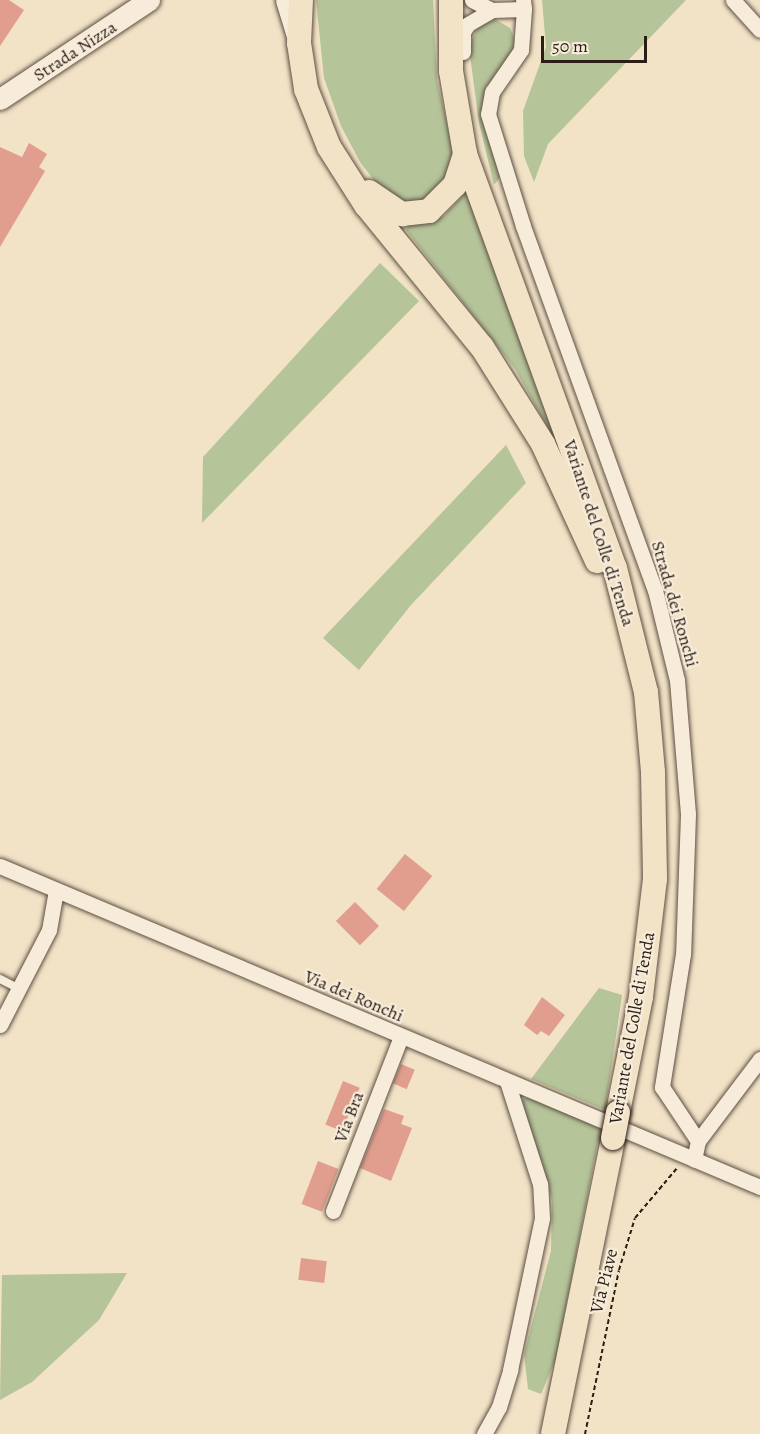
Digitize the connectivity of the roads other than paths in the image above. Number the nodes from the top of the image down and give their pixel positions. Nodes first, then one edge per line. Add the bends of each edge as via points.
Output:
1 (149, 0) edge
2 (285, 0) edge
3 (301, 0) edge
4 (451, 0) edge
5 (472, 0) edge
6 (733, 0) edge
7 (523, 5) edge
8 (492, 10) junction
9 (760, 30) edge
10 (299, 43) junction
11 (454, 89) junction
12 (0, 99) edge
13 (329, 147) junction
14 (465, 154) junction
15 (638, 657) junction
16 (0, 866) edge
17 (56, 891) junction
18 (0, 979) edge
19 (20, 989) junction
20 (0, 1025) edge
21 (401, 1037) junction
22 (760, 1059) edge
23 (507, 1082) junction
24 (698, 1141) junction
25 (694, 1160) junction
26 (760, 1187) edge
27 (333, 1210) dead end
28 (484, 1434) edge
29 (553, 1434) edge

1 - 12 street, Strada Nizza
2 - 10 street
3 - 10 main road
4 - 11 main road, Variante del Colle di Tenda
5 - 8 street
6 - 9 street
7 - 8 street
7 - 24 street, Strada dei Ronchi via 521,50 492,92 488,114 523,226 655,590 677,680 688,813 683,954 662,1088 678,1117
8 - 11 street via 474,19 463,32
10 - 13 main road via 306,89
11 - 14 main road, Variante del Colle di Tenda
13 - 14 main road via 374,197 391,209 410,215 429,211 445,199 455,186
13 - 15 main road via 366,205 482,347 543,444
14 - 15 main road, Variante del Colle di Tenda via 615,568
15 - 29 main road, Variante del Colle di Tenda, bridge via 653,772 656,879 641,997
16 - 17 street, Via dei Ronchi
17 - 19 street via 49,930
17 - 21 street, Via dei Ronchi
18 - 19 lane
19 - 20 street
21 - 23 street, Via dei Ronchi
21 - 27 street, Via Bra
22 - 24 street
23 - 25 street, Via dei Ronchi
23 - 28 street via 540,1184 542,1218 510,1370 499,1407
24 - 25 street
25 - 26 street

